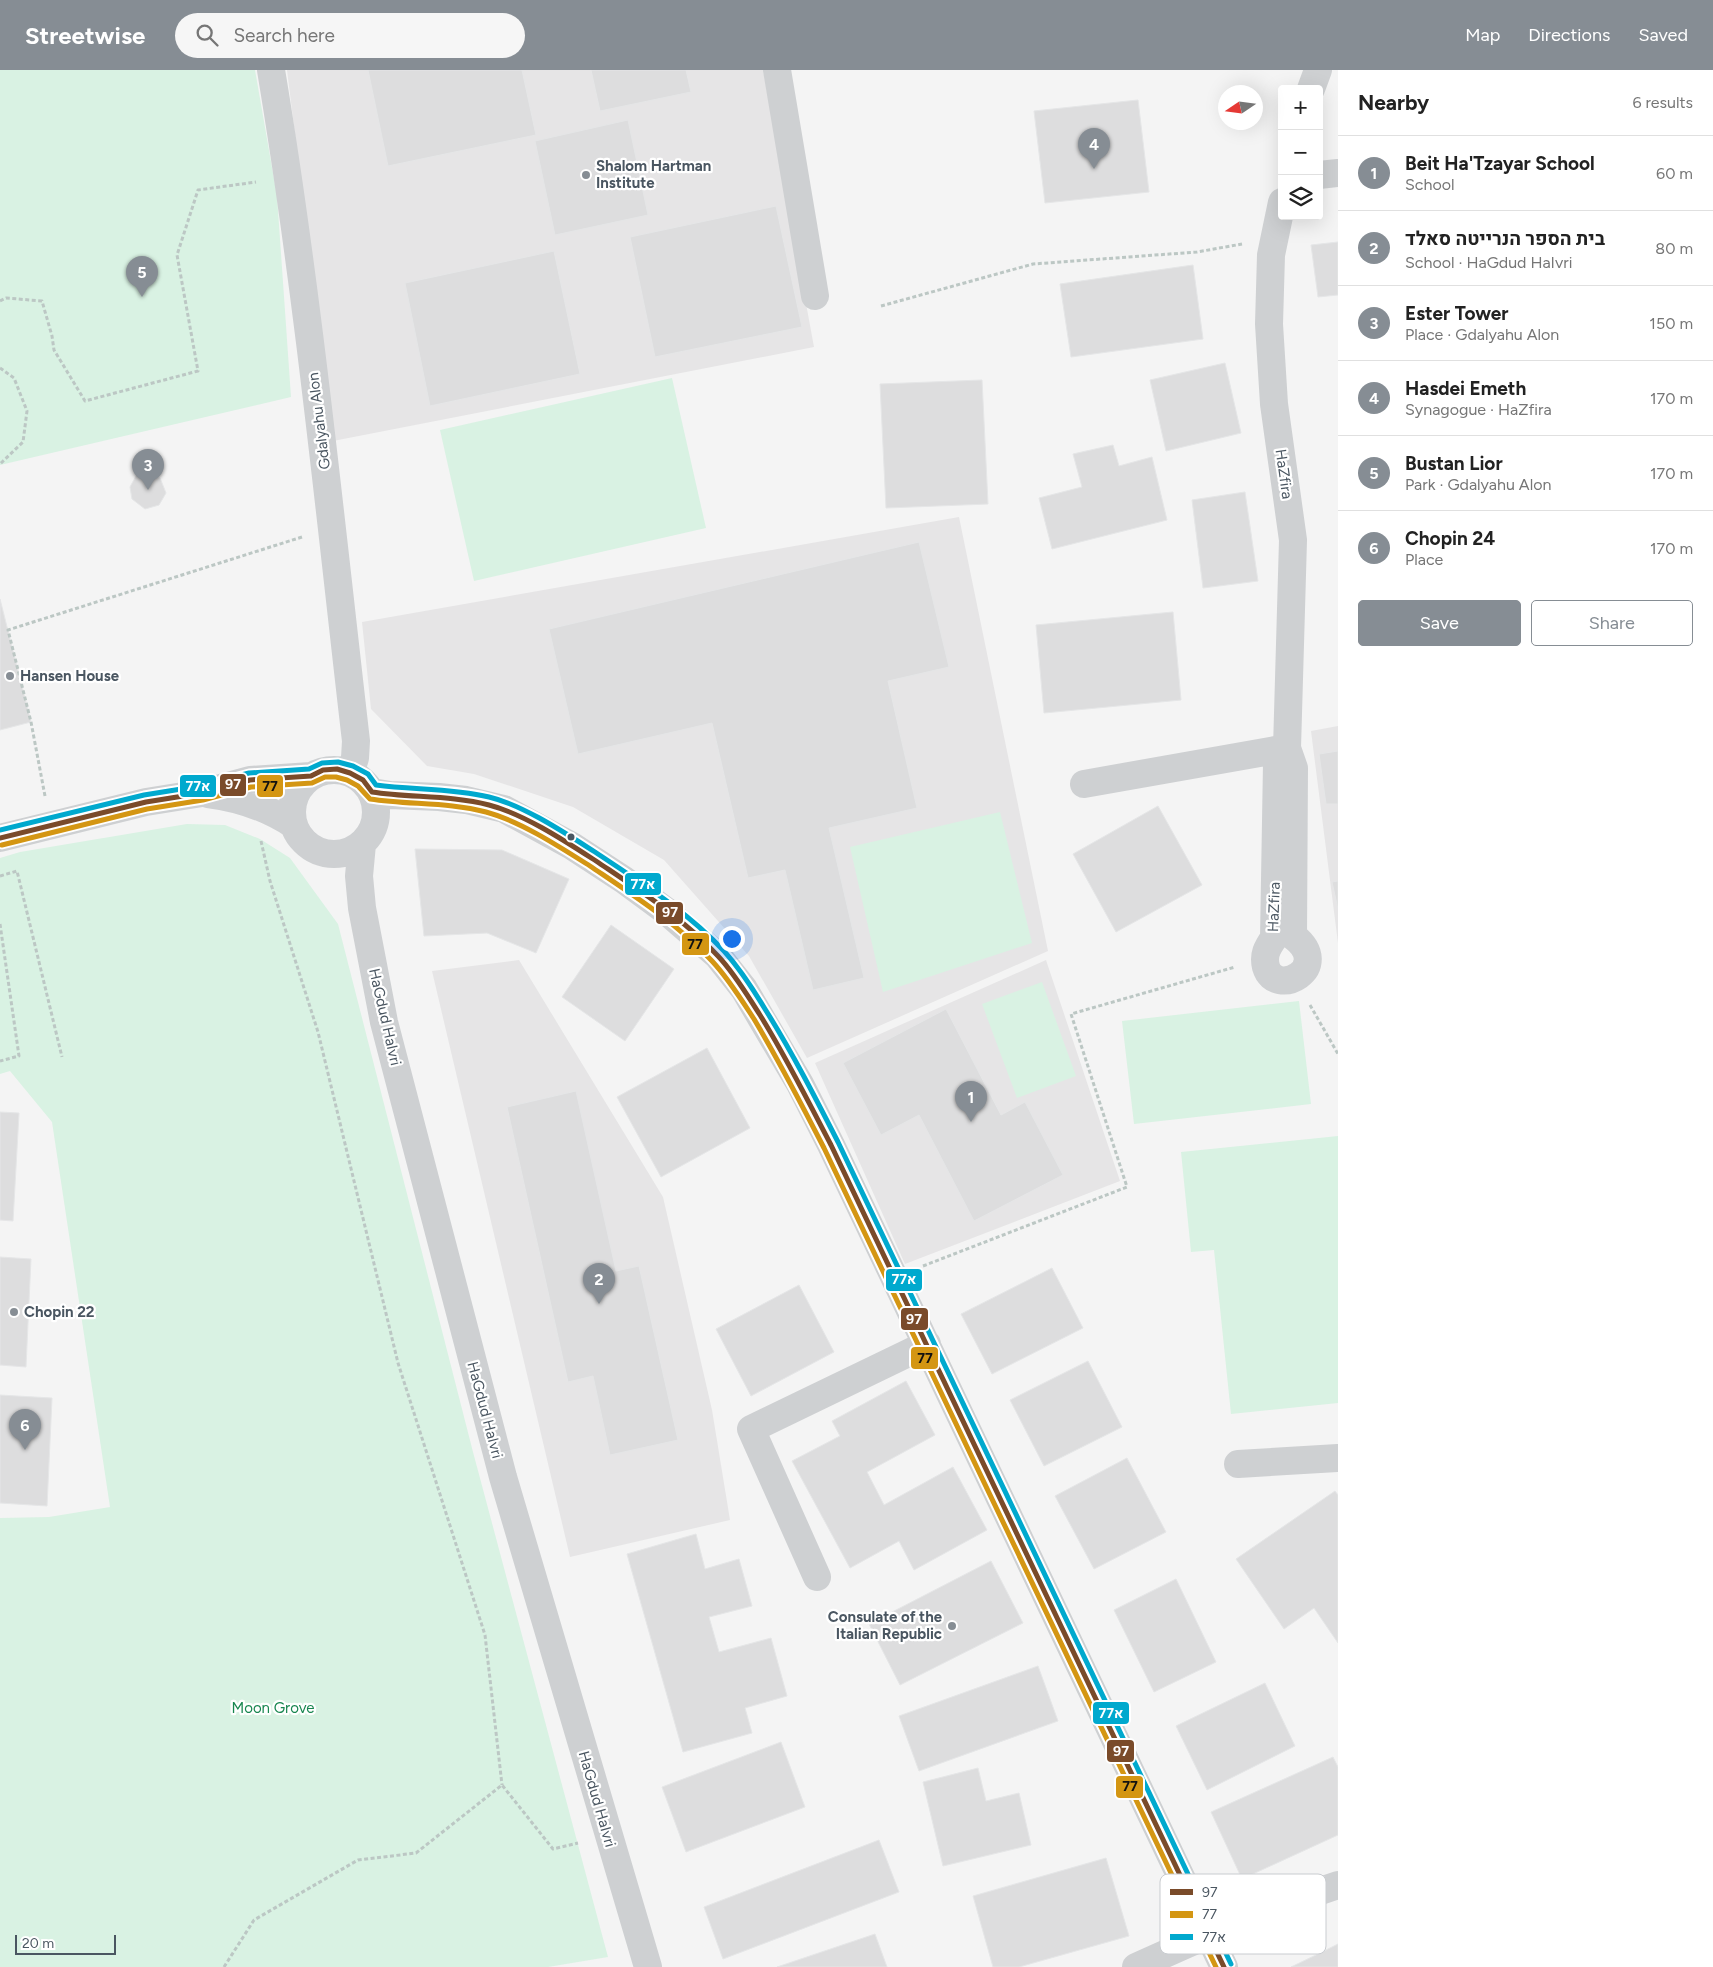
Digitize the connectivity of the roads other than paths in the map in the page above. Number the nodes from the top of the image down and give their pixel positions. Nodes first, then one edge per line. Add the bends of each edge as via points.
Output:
1 (271, 70) edge
2 (777, 70) edge
3 (1318, 70) edge
4 (1312, 85) edge
5 (1338, 174) edge
6 (1323, 175) edge
7 (1278, 220) edge
8 (816, 296) dead end
9 (1287, 748) junction
10 (350, 772) junction
11 (311, 776) junction
12 (1084, 784) dead end
13 (372, 792) junction
14 (202, 793) junction
15 (294, 825) junction
16 (0, 838) edge
17 (362, 844) junction
18 (926, 1344) junction
19 (1338, 1458) edge
20 (1238, 1464) dead end
21 (817, 1577) dead end
22 (1179, 1874) edge
23 (1338, 1885) edge
24 (1326, 1889) edge
25 (1164, 1954) edge
26 (1218, 1954) edge
27 (648, 1967) edge
28 (1136, 1967) edge
29 (1224, 1967) edge

1 - 10 street, Gdalyahu Alon via 289,177 356,741 356,758
2 - 8 street
3 - 4 street
5 - 6 street
7 - 9 street, HaZfira via 1271,255 1269,324 1274,404 1292,540
9 - 9 street, HaZfira via 1294,768 1293,936 1308,952 1308,965 1301,976 1289,981 1277,979 1268,971 1264,959 1274,938 1277,763
9 - 12 street
10 - 11 street via 323,770
10 - 13 street via 363,780
11 - 14 street via 250,780
11 - 15 street via 294,798
13 - 17 street via 376,820
13 - 18 street via 466,800 504,809 572,846 624,880 690,930 718,956 744,989 800,1084
14 - 15 street via 245,800
14 - 16 street via 146,802
15 - 17 street via 300,837 322,853 350,852
17 - 27 street, HaGdud HaIvri via 358,876 384,1022 502,1478
18 - 21 street via 751,1429
18 - 22 street
19 - 20 street
23 - 24 street
25 - 28 street
26 - 29 street

